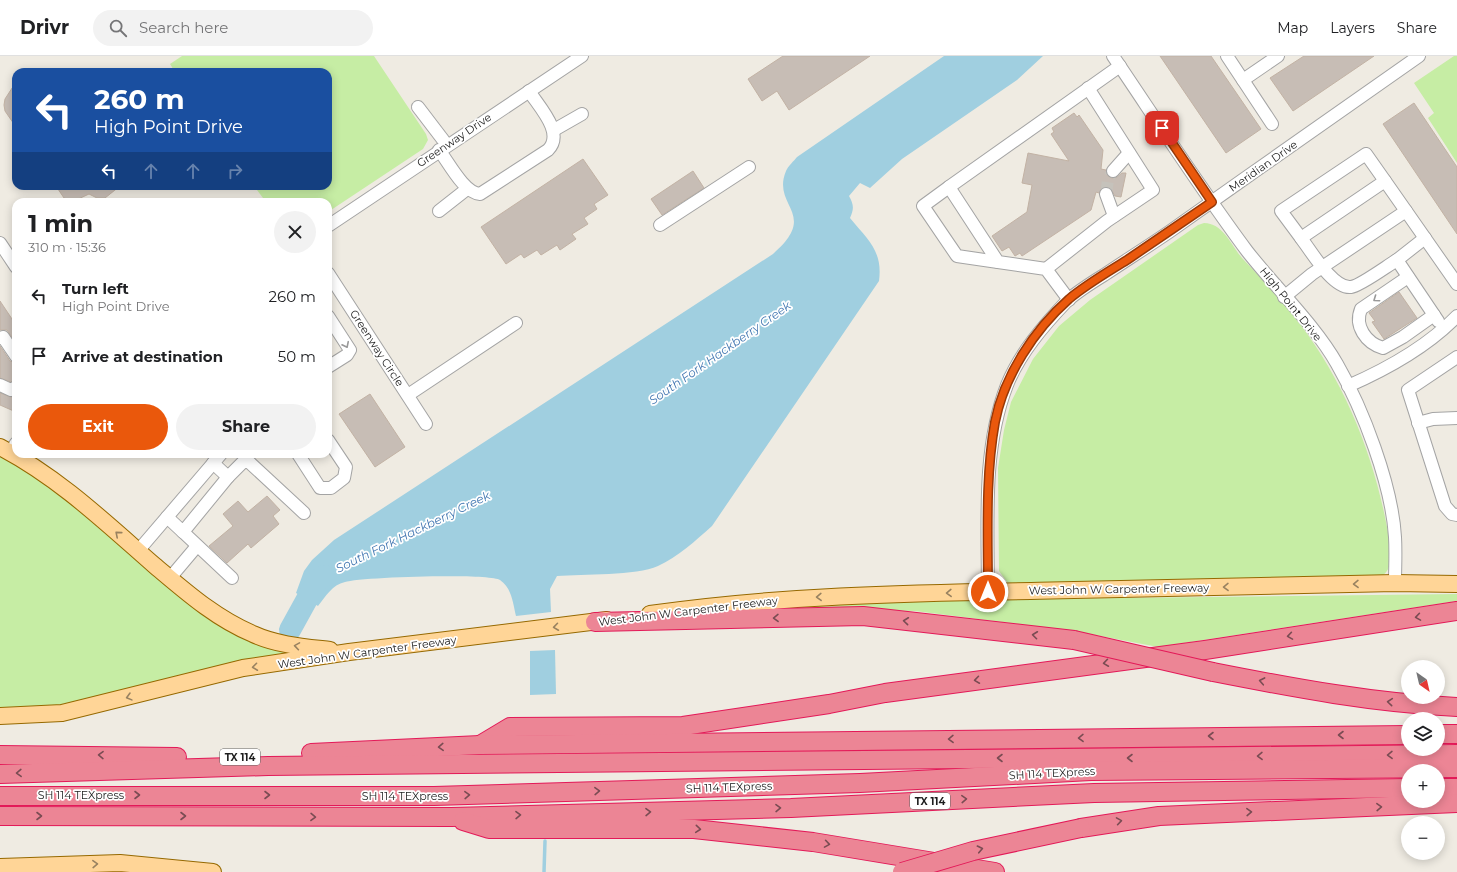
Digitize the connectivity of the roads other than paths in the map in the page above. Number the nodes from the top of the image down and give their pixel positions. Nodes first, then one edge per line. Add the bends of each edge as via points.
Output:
1 (582, 56) edge
2 (1226, 56) edge
3 (1278, 56) edge
4 (1419, 56) edge
5 (1117, 59) edge
6 (1243, 80) junction
7 (1088, 88) junction
8 (529, 91) junction
9 (418, 107) dead end
10 (582, 114) dead end
11 (1272, 124) dead end
12 (554, 130) junction
13 (443, 148) junction
14 (1129, 153) junction
15 (749, 167) dead end
16 (1113, 171) tunnel mouth
17 (1385, 182) junction
18 (950, 187) junction
19 (468, 189) junction
20 (1106, 194) tunnel mouth
21 (1212, 202) junction
22 (439, 211) dead end
23 (1406, 211) junction
24 (1114, 216) junction
25 (332, 223) edge
26 (660, 225) dead end
27 (1301, 238) junction
28 (1425, 238) junction
29 (0, 243) edge
30 (1396, 260) junction
31 (12, 261) edge
32 (998, 262) junction
33 (1323, 267) junction
34 (1046, 269) junction
35 (1408, 277) junction
36 (332, 279) edge
37 (1457, 284) edge
38 (1284, 297) junction
39 (1069, 300) junction
40 (1434, 315) junction
41 (1457, 316) edge
42 (332, 322) edge
43 (516, 323) dead end
44 (1443, 329) junction
45 (3, 337) dead end
46 (12, 350) edge
47 (1457, 357) edge
48 (332, 364) edge
49 (0, 385) edge
50 (1348, 386) junction
51 (12, 389) edge
52 (408, 395) junction
53 (1457, 418) edge
54 (1418, 423) junction
55 (426, 424) dead end
56 (332, 446) edge
57 (23, 458) edge
58 (301, 458) edge
59 (217, 459) edge
60 (228, 476) junction
61 (304, 513) dead end
62 (1457, 515) edge
63 (167, 517) junction
64 (183, 532) junction
65 (197, 546) junction
66 (138, 550) junction
67 (170, 578) junction
68 (232, 578) dead end
69 (1395, 583) junction
70 (1457, 584) edge
71 (988, 592) junction
72 (1457, 611) edge
73 (595, 622) junction
74 (349, 652) junction
75 (1457, 707) edge
76 (0, 716) edge
77 (1445, 734) edge
78 (1457, 734) edge
79 (1401, 735) edge
80 (480, 745) junction
81 (1457, 754) edge
82 (0, 755) edge
83 (1457, 768) edge
84 (0, 774) edge
85 (1401, 788) edge
86 (1445, 788) edge
87 (1457, 788) edge
88 (0, 796) edge
89 (1457, 803) edge
90 (0, 816) edge
91 (451, 816) junction
92 (0, 867) edge
93 (213, 872) edge
94 (902, 872) edge
95 (995, 872) edge

1 - 8 street, Greenway Drive
2 - 6 street
3 - 6 street
4 - 21 street, Meridian Drive
5 - 7 street
5 - 21 street, High Point Drive
6 - 11 street
7 - 14 street
7 - 18 street
8 - 12 street
8 - 13 street, Greenway Drive
9 - 13 street
10 - 12 street
12 - 19 street via 552,146 548,150 480,194 474,194
13 - 19 street
13 - 25 street, Greenway Drive
14 - 16 street
14 - 24 street via 1153,190
15 - 26 street
17 - 23 street
17 - 27 street
17 - 27 street via 1366,154 1281,211
18 - 32 street
18 - 32 street via 923,206 957,256
19 - 22 street
20 - 24 street
21 - 38 street, High Point Drive
21 - 39 street, Meridian Drive
23 - 28 street
23 - 33 street
24 - 34 street
27 - 33 street
28 - 30 street
28 - 37 street
29 - 31 street
30 - 33 street via 1352,287 1343,286
30 - 35 street
32 - 34 street
33 - 38 street
34 - 39 street
35 - 40 street
35 -> 40 street via 1361,310 1358,316 1363,332 1369,340 1379,346 1388,346
36 - 52 street, Greenway Circle
38 - 50 street, High Point Drive via 1316,333 1337,363
39 - 71 street, Meridian Drive via 1038,332 1022,356 1007,385 995,421 988,510
40 - 44 street
41 - 44 street
42 -> 48 street via 350,350 347,355
43 - 52 street
44 - 50 street via 1424,345 1399,360
45 - 46 street
47 - 54 street via 1408,390
49 - 51 street
50 - 69 street, High Point Drive via 1365,422 1388,495 1395,537
52 - 55 street, Greenway Circle
53 - 54 street via 1433,419
54 - 62 street via 1445,506 1452,514
56 - 58 street via 346,467 344,478 331,488 320,488
66 -> 57 main road
59 - 60 street
59 - 63 street
60 - 61 street via 243,462 249,462
60 - 64 street
63 - 64 street
63 - 66 street
64 - 65 street
65 - 67 street
65 - 68 street
66 - 67 main road
74 -> 67 main road via 294,645 254,635 194,599
69 - 70 main road, West John W Carpenter Freeway
69 -> 71 main road, West John W Carpenter Freeway
71 -> 73 main road, West John W Carpenter Freeway via 786,598 713,605
72 -> 80 highway via 1205,650 885,693 683,726 510,726
73 -> 74 main road, West John W Carpenter Freeway
75 -> 73 highway, bridge via 1370,700 1306,690 1074,640 862,616
74 -> 76 main road, West John W Carpenter Freeway via 243,668 62,713
77 - 78 highway
79 -> 80 highway, TX 114
80 -> 82 highway, TX 114 via 218,758
81 -> 84 highway, SH 114 TEXpress via 268,766
88 -> 83 highway, SH 114 TEXpress via 434,796 860,783 1091,771
91 -> 85 highway, TX 114 via 791,808 1094,793
86 - 87 highway
94 -> 89 highway, bridge via 973,850 1081,828 1159,816
90 -> 91 highway, TX 114
91 -> 95 highway via 489,829 694,829 812,842
92 -> 93 main road via 120,864

